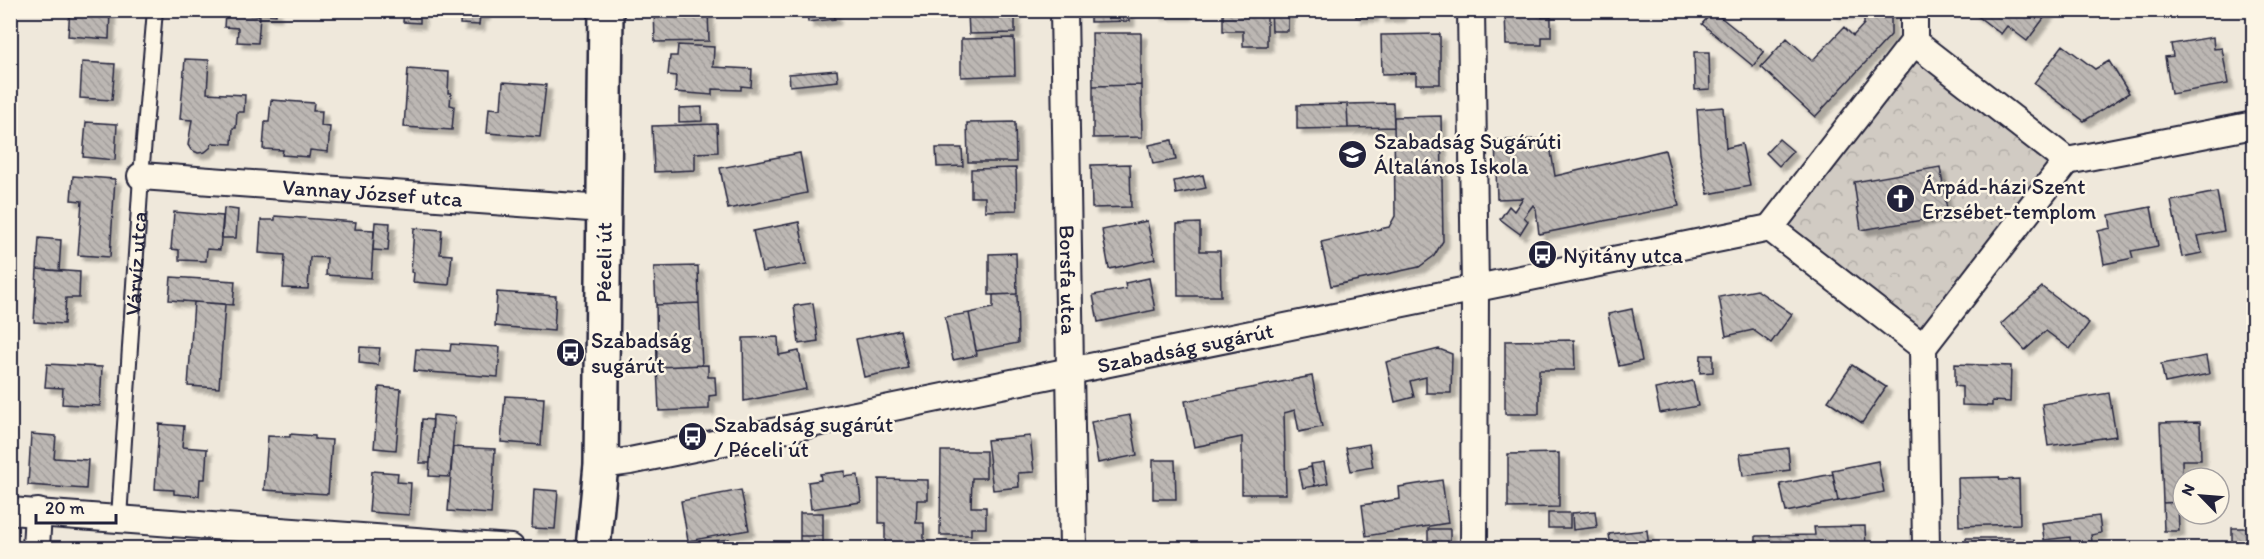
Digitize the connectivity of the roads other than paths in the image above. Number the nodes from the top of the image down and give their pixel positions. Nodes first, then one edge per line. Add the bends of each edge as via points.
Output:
1 (155, 10) edge
2 (606, 10) edge
3 (1064, 10) edge
4 (1471, 10) edge
5 (1914, 10) edge
6 (1914, 42) junction
7 (2253, 125) edge
8 (2067, 161) junction
9 (141, 176) junction
10 (604, 209) junction
11 (1770, 228) junction
12 (1474, 289) junction
13 (1923, 347) junction
14 (1071, 372) junction
15 (601, 465) junction
16 (10, 511) edge
17 (38, 512) junction
18 (119, 518) junction
19 (36, 549) edge
20 (511, 549) edge
21 (593, 549) edge
22 (1072, 549) edge
23 (1474, 549) edge
24 (1926, 549) edge

1 - 9 lane, Várvíz utca
2 - 10 main road, Péceli út
3 - 14 street, Borsfa utca
4 - 12 street
5 - 6 street
6 - 8 street
6 - 11 street
7 - 8 street
8 - 13 street
9 - 10 street, Vannay József utca
9 - 18 lane, Várvíz utca
10 - 15 main road, Péceli út
11 - 12 street, Szabadság sugárút
11 - 13 street
12 - 14 street, Szabadság sugárút
12 - 23 street
13 - 24 street
14 - 15 street, Szabadság sugárút
14 - 22 street, Borsfa utca
15 - 21 main road, Péceli út
16 - 17 street
17 - 18 street
17 - 19 street
18 - 20 street

